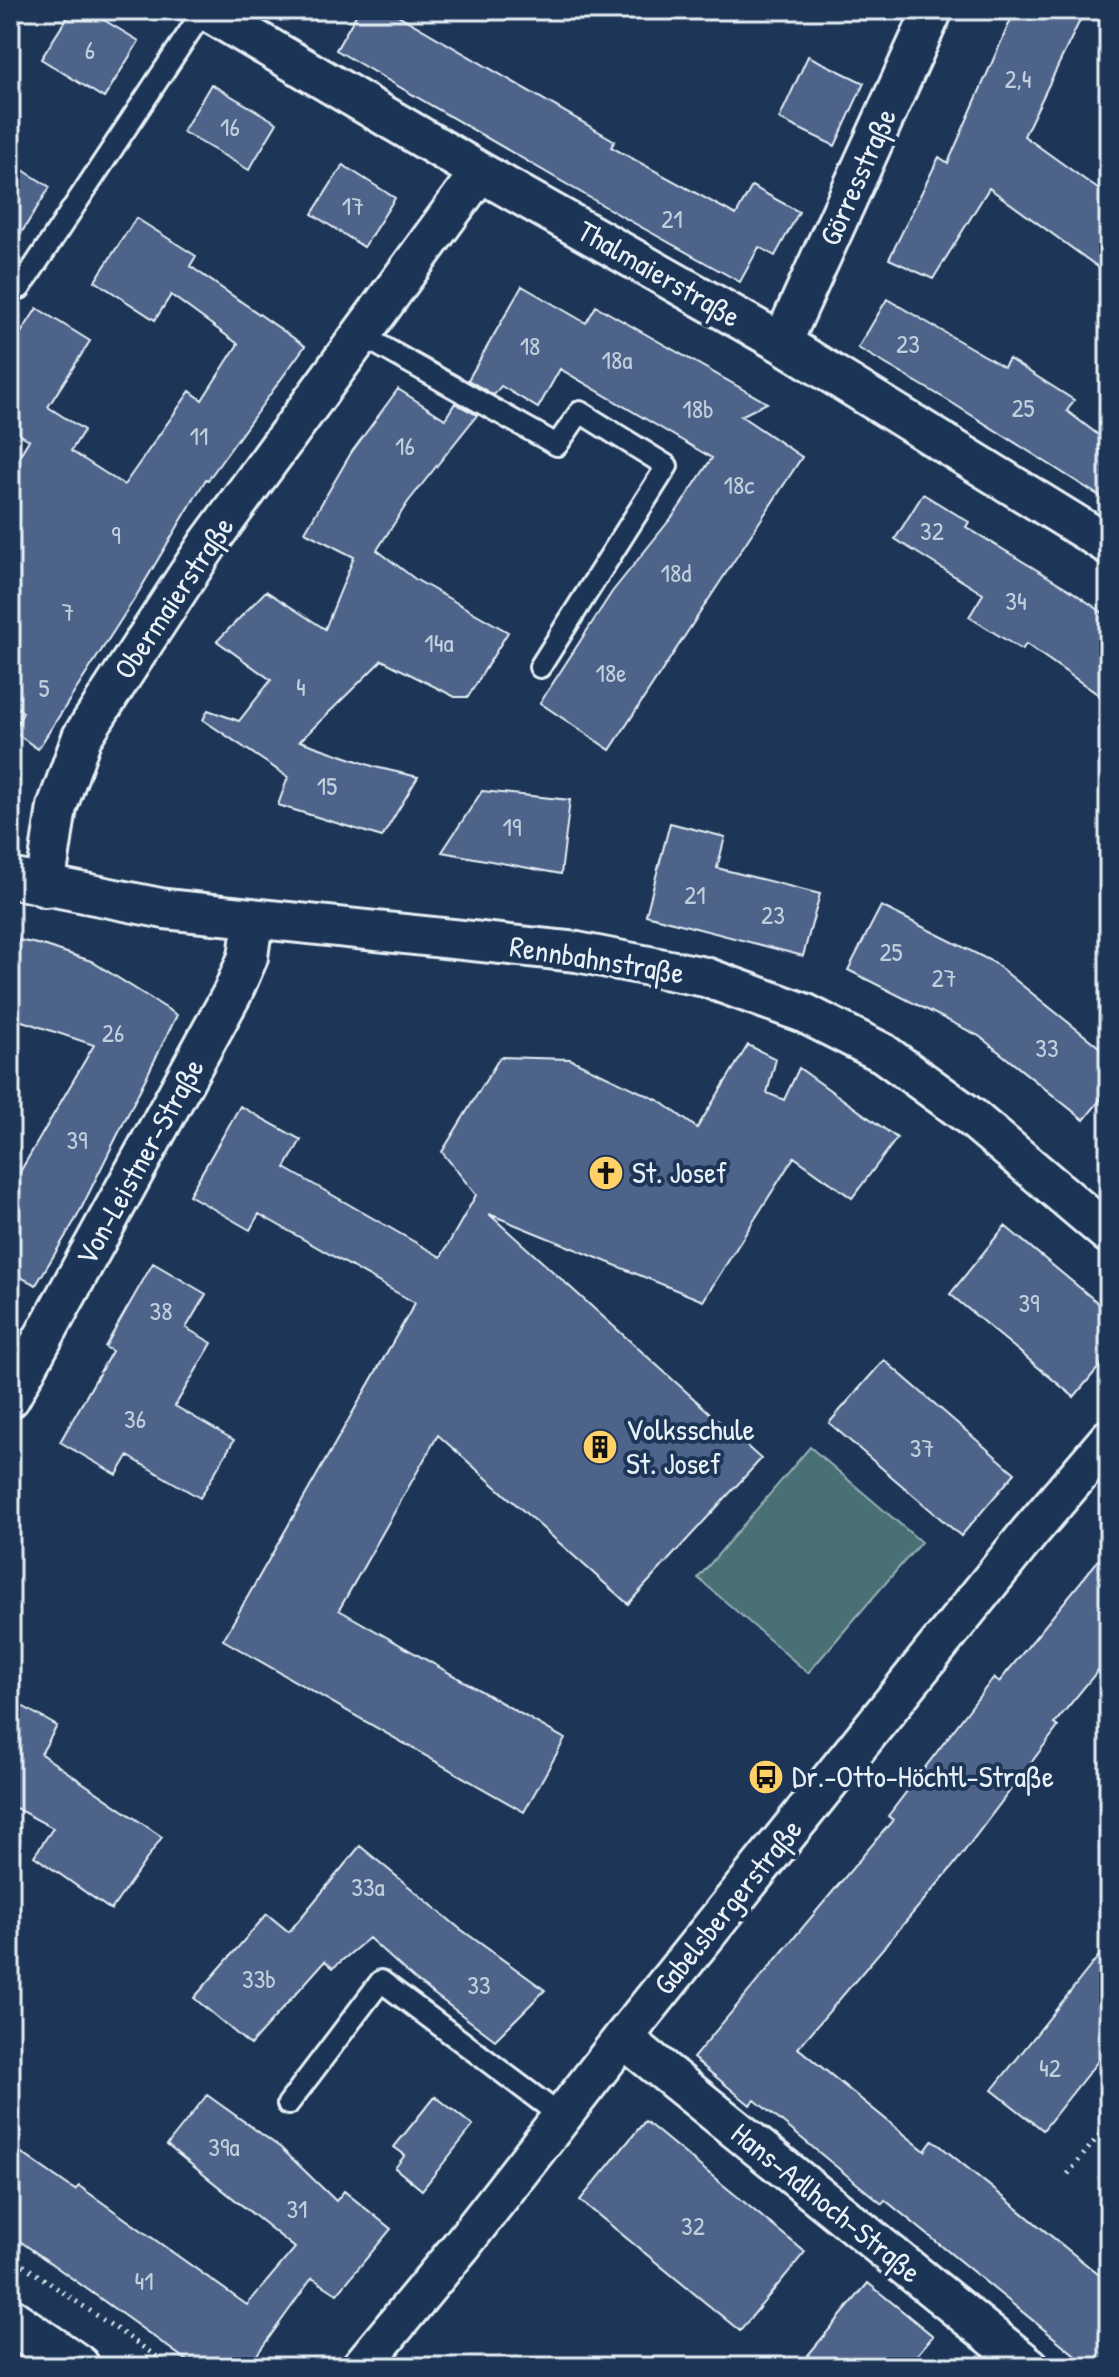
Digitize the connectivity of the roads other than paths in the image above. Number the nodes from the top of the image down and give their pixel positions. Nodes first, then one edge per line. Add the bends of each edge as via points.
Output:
1 (204, 10) edge
2 (933, 10) edge
3 (480, 172) junction
4 (20, 288) dead end
5 (361, 335) junction
6 (782, 343) junction
7 (1109, 545) edge
8 (540, 667) dead end
9 (28, 882) edge
10 (253, 920) junction
11 (1109, 1234) edge
12 (10, 1398) edge
13 (1109, 1439) edge
14 (623, 2038) junction
15 (288, 2104) dead end
16 (562, 2117) junction
17 (10, 2321) edge
18 (77, 2367) edge
19 (361, 2367) edge
20 (1030, 2367) edge

1 - 3 street, Thalmaierstraße
1 - 4 lane, Thalmaierstraße
2 - 6 street, Görresstraße
3 - 5 street, Obermaierstraße
3 - 6 street, Thalmaierstraße
5 - 8 lane via 557,445 580,412 667,466
5 - 9 street, Obermaierstraße via 208,544 82,737
6 - 7 street, Thalmaierstraße
9 - 10 street, Rennbahnstraße
10 - 11 street, Rennbahnstraße via 577,952 705,977 804,1013 883,1053 971,1117
10 - 12 street, Von-Leistner-Straße via 248,957 232,994
13 - 14 street, Gabelsbergerstraße
14 - 16 street, Gabelsbergerstraße
14 - 20 street, Hans-Adlhoch-Straße
15 - 16 lane via 381,1981
16 - 19 street, Gabelsbergerstraße
17 - 18 street

